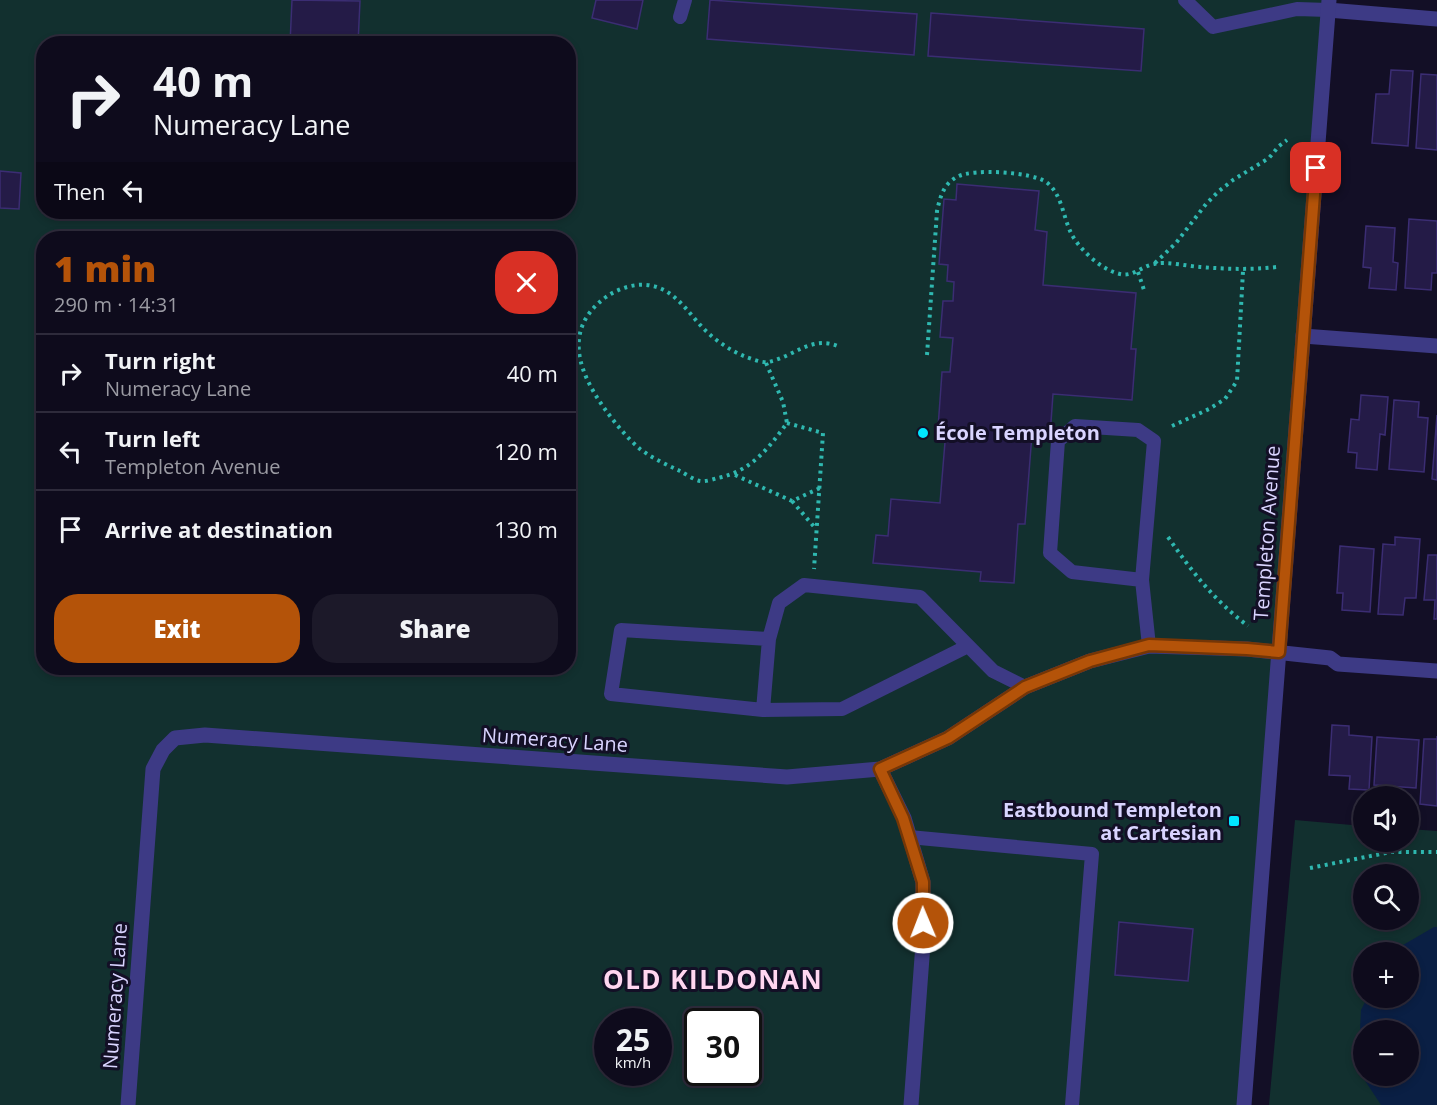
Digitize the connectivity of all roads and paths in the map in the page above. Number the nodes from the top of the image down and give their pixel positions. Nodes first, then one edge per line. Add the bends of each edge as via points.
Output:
1 (685, 0) edge
2 (1185, 0) edge
3 (1328, 5) edge
4 (680, 17) dead end
5 (1437, 19) edge
6 (1287, 140) dead end
7 (1154, 264) junction
8 (1277, 267) dead end
9 (1243, 271) junction
10 (1138, 272) junction
11 (1144, 290) dead end
12 (1303, 336) junction
13 (1437, 346) edge
14 (840, 347) dead end
15 (927, 355) dead end
16 (766, 363) junction
17 (787, 423) junction
18 (1172, 426) dead end
19 (735, 474) junction
20 (820, 488) junction
21 (792, 501) junction
22 (816, 529) junction
23 (1168, 537) dead end
24 (814, 572) dead end
25 (1142, 580) junction
26 (1248, 626) dead end
27 (770, 639) junction
28 (1149, 645) junction
29 (968, 646) junction
30 (1279, 652) junction
31 (1437, 670) edge
32 (1025, 687) junction
33 (763, 710) junction
34 (880, 769) junction
35 (909, 837) junction
36 (1437, 852) edge
37 (1310, 868) dead end
38 (128, 1105) edge
39 (912, 1105) edge
40 (1072, 1105) edge
41 (1244, 1105) edge

1 - 4 lane
2 - 3 lane via 1213,27
3 - 5 street
3 - 12 street, Templeton Avenue
6 - 7 path via 1269,158 1219,191
7 - 9 path
7 - 10 path
8 - 9 path
9 - 18 path via 1237,381 1225,399
10 - 11 path
10 - 15 path via 1122,275 1104,269 1083,249 1072,235 1048,183 1038,178 989,172 957,176 941,194 938,211
12 - 13 street
12 - 30 street, Templeton Avenue
14 - 16 path via 818,342
16 - 17 path via 783,402
16 - 19 path via 722,344 672,294 653,286 615,290 596,304 584,320 578,340 580,366 592,392 640,448 701,481
17 - 19 path via 751,465
17 - 20 path via 823,433
19 - 21 path
20 - 21 path
20 - 22 path
21 - 22 path
22 - 24 path
23 - 26 path via 1224,608
25 - 25 lane via 1154,441 1138,430 1076,426 1058,441 1050,553 1072,572
25 - 28 lane
27 - 29 lane via 779,603 804,585 920,597
27 - 33 lane
27 - 33 lane via 621,630 611,694
28 - 30 street, Numeracy Lane
28 - 32 street, Numeracy Lane via 1090,661
29 - 32 lane via 993,671
29 - 33 lane via 842,709
30 - 31 street, Numeracy Lane via 1330,658 1338,664
30 - 41 street, Templeton Avenue
32 - 34 street, Numeracy Lane via 948,738
34 - 35 street
34 - 38 street, Numeracy Lane via 787,777 205,735 175,738 153,769
35 - 39 street via 923,882 923,944
35 - 40 lane via 1092,854
36 - 37 path via 1391,852

